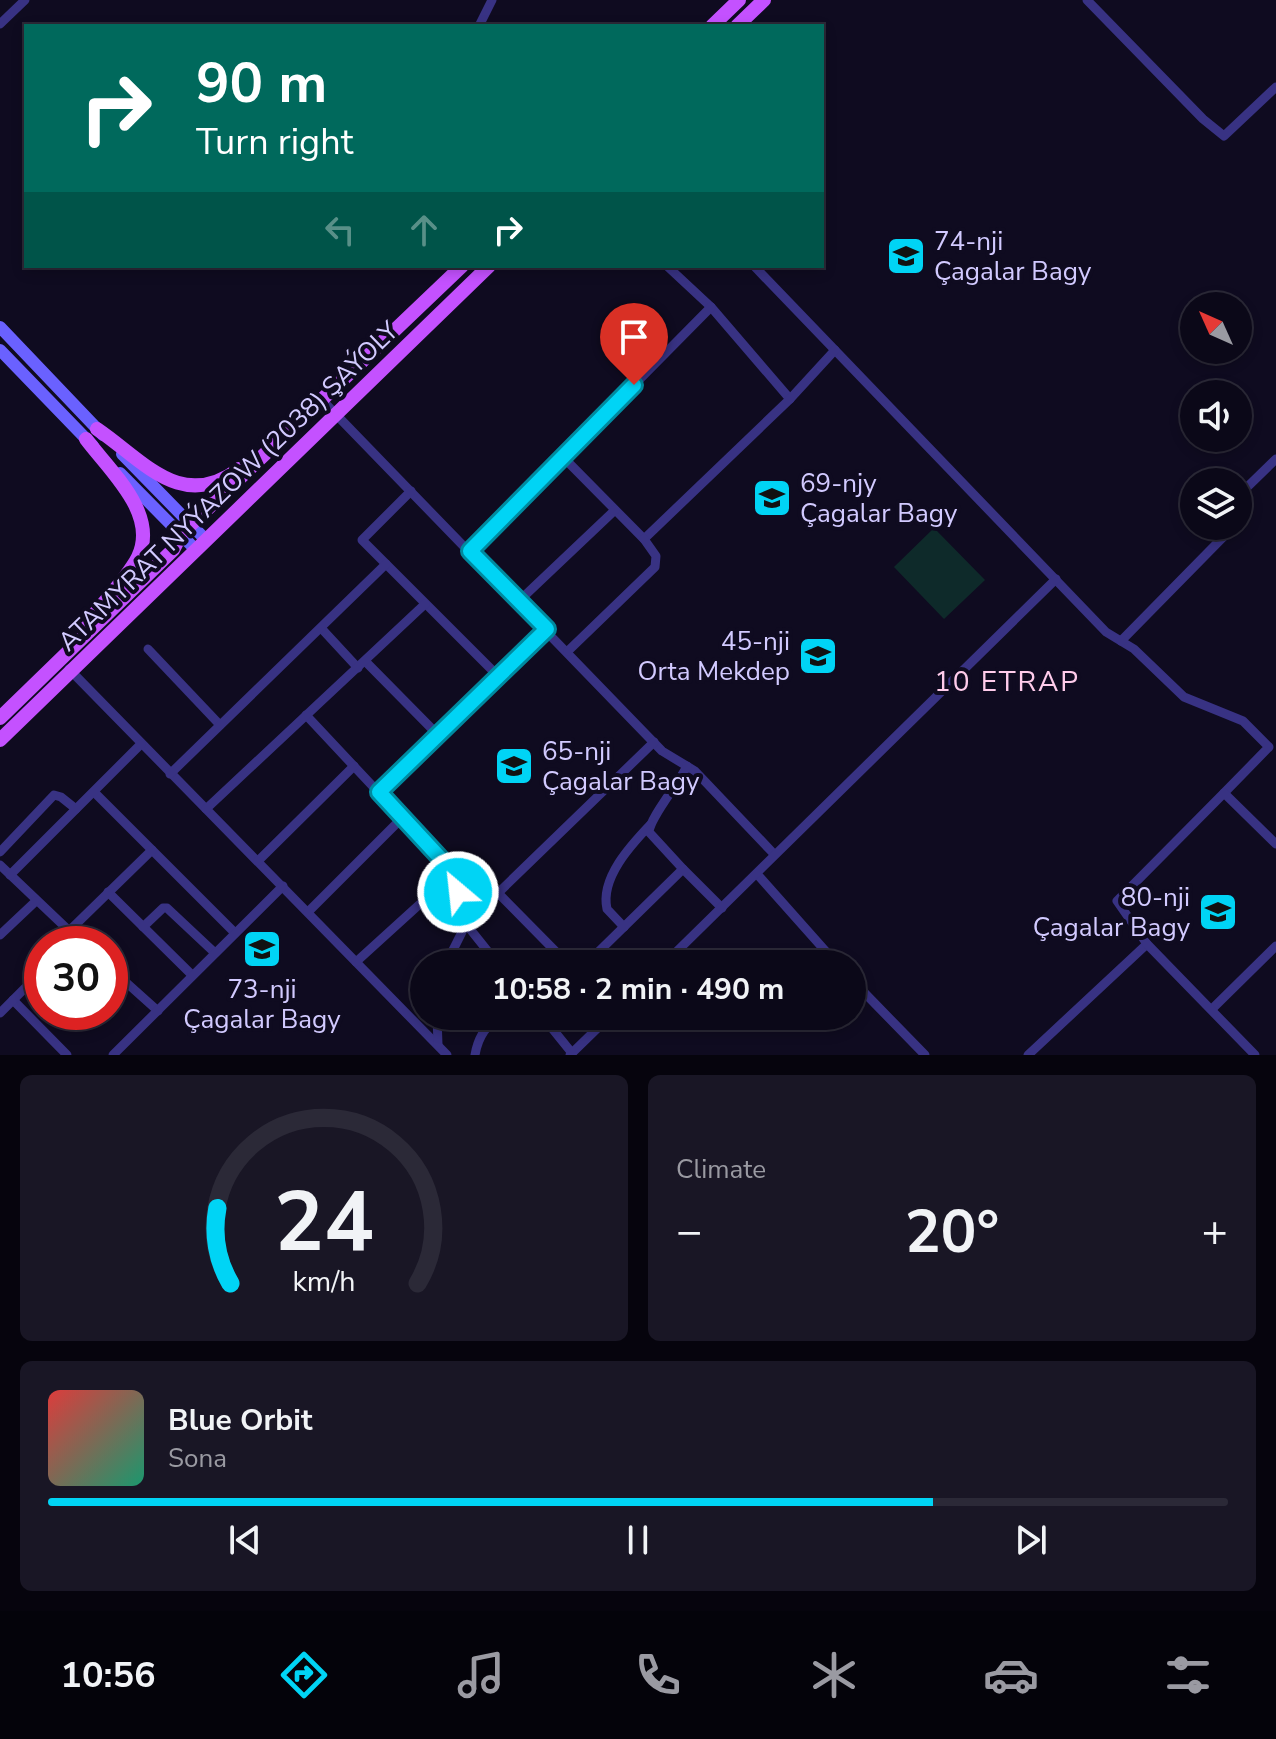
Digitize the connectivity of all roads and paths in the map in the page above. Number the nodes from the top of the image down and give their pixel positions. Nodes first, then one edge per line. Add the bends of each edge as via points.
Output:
1 (25, 0) edge
2 (492, 0) edge
3 (739, 0) edge
4 (764, 0) edge
5 (1087, 0) edge
6 (0, 24) edge
7 (480, 24) edge
8 (714, 24) edge
9 (739, 24) edge
10 (1276, 87) edge
11 (460, 268) edge
12 (487, 268) edge
13 (669, 268) edge
14 (756, 268) edge
15 (711, 307) junction
16 (0, 327) edge
17 (0, 350) edge
18 (835, 350) junction
19 (790, 399) junction
20 (322, 400) junction
21 (336, 414) junction
22 (91, 434) junction
23 (563, 457) junction
24 (1276, 459) edge
25 (1252, 482) edge
26 (411, 491) junction
27 (615, 510) junction
28 (186, 530) junction
29 (644, 539) junction
30 (1220, 540) edge
31 (201, 545) junction
32 (470, 551) junction
33 (386, 564) junction
34 (1056, 579) junction
35 (519, 601) junction
36 (425, 604) junction
37 (321, 628) junction
38 (547, 629) junction
39 (1121, 641) junction
40 (148, 649) dead end
41 (568, 651) junction
42 (60, 660) junction
43 (361, 664) junction
44 (71, 671) junction
45 (498, 676) junction
46 (306, 715) junction
47 (0, 718) edge
48 (220, 725) junction
49 (438, 735) junction
50 (0, 740) edge
51 (654, 742) junction
52 (141, 744) junction
53 (354, 766) junction
54 (687, 766) junction
55 (170, 774) junction
56 (94, 792) junction
57 (379, 792) junction
58 (1224, 793) junction
59 (76, 809) junction
60 (206, 809) junction
61 (401, 819) junction
62 (650, 825) junction
63 (1276, 844) edge
64 (152, 850) junction
65 (0, 852) edge
66 (774, 854) junction
67 (258, 861) junction
68 (0, 865) edge
69 (683, 869) junction
70 (454, 873) junction
71 (757, 874) junction
72 (10, 875) junction
73 (283, 886) junction
74 (108, 892) junction
75 (498, 893) junction
76 (36, 901) junction
77 (722, 908) junction
78 (308, 912) junction
79 (466, 924) junction
80 (61, 926) edge
81 (83, 926) edge
82 (143, 927) junction
83 (624, 927) junction
84 (235, 933) junction
85 (0, 935) edge
86 (1147, 944) junction
87 (1276, 946) edge
88 (453, 950) edge
89 (487, 950) edge
90 (554, 950) edge
91 (600, 950) edge
92 (678, 950) edge
93 (825, 950) edge
94 (215, 953) junction
95 (356, 962) junction
96 (192, 975) junction
97 (128, 984) edge
98 (24, 989) edge
99 (866, 994) edge
100 (13, 1000) junction
101 (1212, 1009) junction
102 (158, 1011) junction
103 (0, 1013) edge
104 (437, 1030) edge
105 (484, 1030) edge
106 (553, 1030) edge
107 (596, 1030) edge
108 (438, 1045) junction
109 (571, 1054) edge
110 (67, 1055) edge
111 (113, 1055) edge
112 (447, 1055) edge
113 (475, 1055) edge
114 (925, 1055) edge
115 (1028, 1055) edge
116 (1255, 1055) edge

1 - 6 street
2 - 7 street
3 - 8 main road
4 - 9 main road
5 - 10 street via 1224,136
11 - 20 main road, ATAMYRAT NYÝAZOW (2038) ŞAÝOLY
12 - 21 main road, ATAMYRAT NYÝAZOW (2038) ŞAÝOLY
13 - 15 street
14 - 18 street
15 - 19 street
15 - 23 street
16 - 22 main road
17 - 22 main road
18 - 19 street
18 - 34 street
19 - 29 street
20 - 21 street
20 - 22 main road via 223,481 192,487 161,477
20 - 28 main road, ATAMYRAT NYÝAZOW (2038) ŞAÝOLY
21 - 26 street
21 - 31 main road, ATAMYRAT NYÝAZOW (2038) ŞAÝOLY
22 - 28 main road
22 - 42 main road via 127,491 145,534 137,558
23 - 27 street
23 - 32 street
24 - 25 street
26 - 32 street
26 - 33 street via 362,540
27 - 29 street
27 - 35 street
28 - 31 main road
28 - 42 main road, ATAMYRAT NYÝAZOW (2038) ŞAÝOLY via 173,550
29 - 41 street via 656,556 655,567
30 - 39 street
31 - 44 main road, ATAMYRAT NYÝAZOW (2038) ŞAÝOLY
32 - 35 street
33 - 36 street
33 - 37 street
34 - 39 street
34 - 66 street
35 - 38 street
36 - 43 street
36 - 45 street
37 - 43 street
37 - 48 street
38 - 41 street
38 - 45 street
39 - 58 street via 1184,697 1243,721 1269,747
40 - 48 street
41 - 51 street
42 - 44 street
42 - 47 main road, ATAMYRAT NYÝAZOW (2038) ŞAÝOLY
43 - 46 street
43 - 49 street
44 - 50 main road, ATAMYRAT NYÝAZOW (2038) ŞAÝOLY
44 - 52 street
45 - 49 street
46 - 53 street
46 - 60 street
48 - 55 street
49 - 57 street
51 - 54 street
51 - 75 street
52 - 55 street
52 - 56 street
53 - 57 street
53 - 67 street
54 - 62 street
54 - 66 street
55 - 60 street
56 - 59 street
56 - 64 street
57 - 61 street
58 - 63 street
58 - 86 street via 1117,901
59 - 65 street via 54,795
59 - 72 street
60 - 67 street
61 - 70 street
61 - 78 street
62 - 69 street via 653,838
62 - 83 street via 621,856 607,893 607,909
64 - 74 street
64 - 84 street
66 - 71 street
67 - 73 street
68 - 72 street
69 - 77 street
69 - 83 street
70 - 79 street
70 - 95 street
71 - 77 street
71 - 93 street
72 - 76 street
73 - 78 street
73 - 84 street
74 - 81 street
74 - 82 street
75 - 79 street
75 - 90 street
76 - 80 street
76 - 85 street
77 - 92 street
78 - 95 street
79 - 88 street
79 - 89 street
82 - 94 street via 167,908
82 - 96 street
83 - 91 street
84 - 94 street
86 - 101 street
86 - 115 street
87 - 101 street
94 - 96 street
95 - 108 street
96 - 102 street
97 - 102 street
98 - 100 street
99 - 114 street
100 - 103 street
100 - 110 street
101 - 116 street
102 - 111 street
104 - 108 street
105 - 113 street
106 - 109 street
107 - 109 street
108 - 112 street

